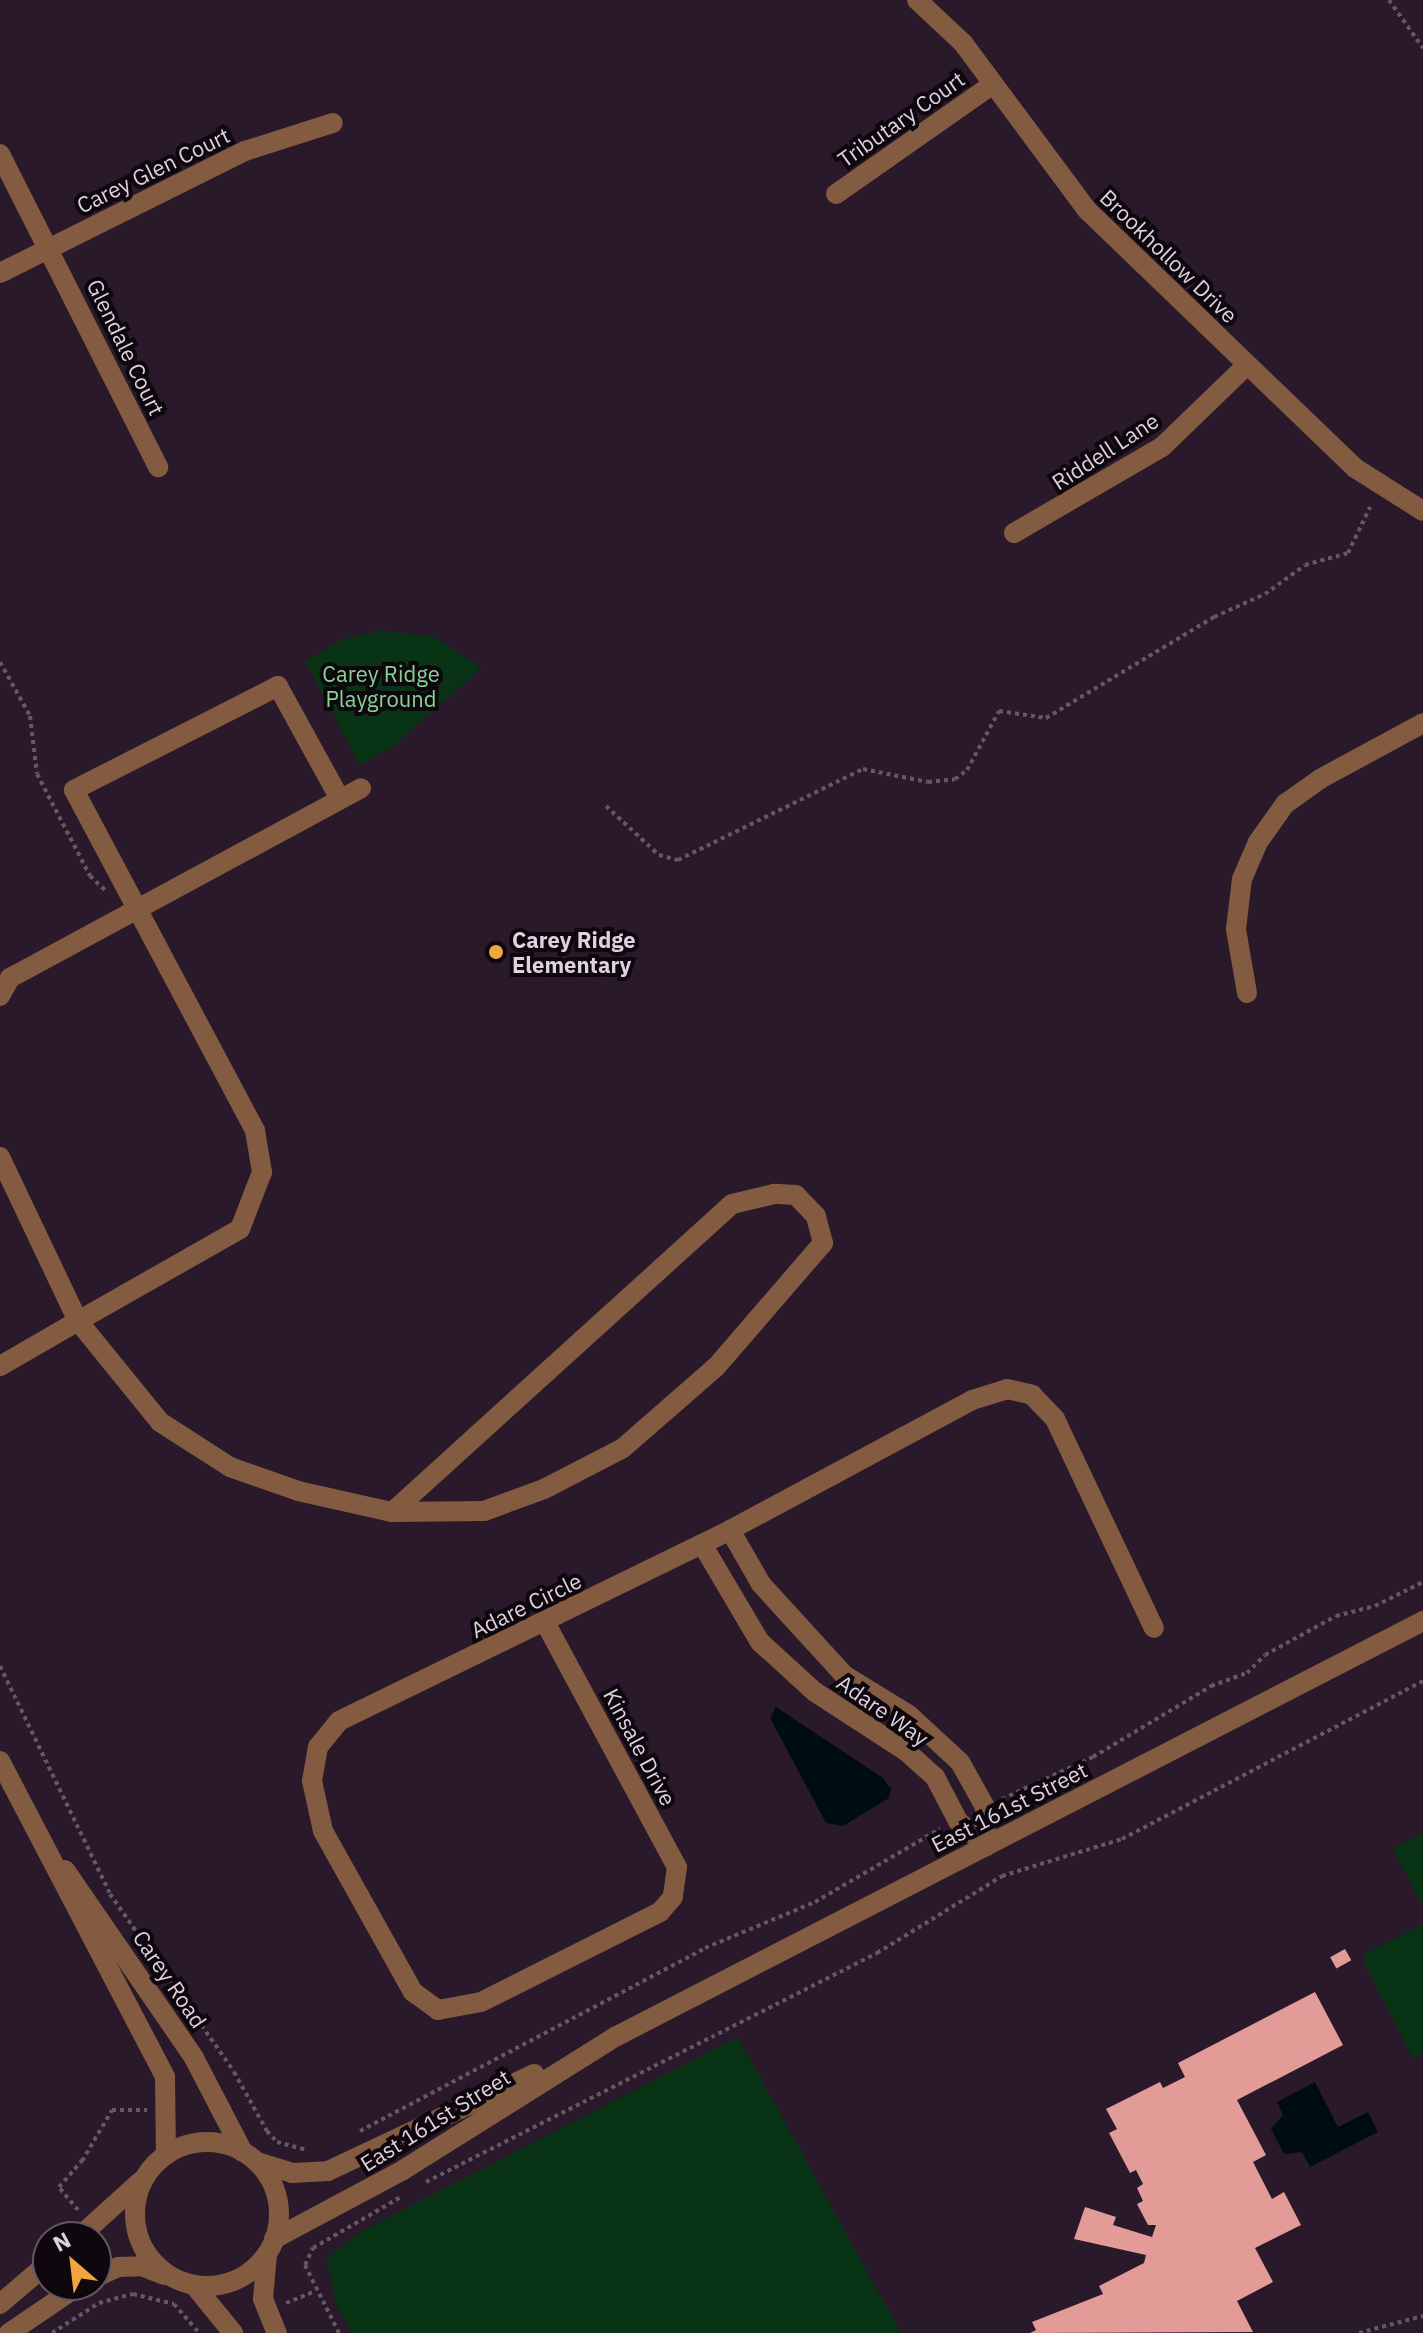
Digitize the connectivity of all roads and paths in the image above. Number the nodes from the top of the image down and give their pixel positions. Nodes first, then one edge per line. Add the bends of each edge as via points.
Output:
1 (917, 0) edge
2 (1389, 0) edge
3 (1423, 48) edge
4 (993, 84) junction
5 (333, 123) dead end
6 (0, 154) edge
7 (836, 194) dead end
8 (50, 248) junction
9 (0, 273) edge
10 (1247, 365) junction
11 (158, 467) dead end
12 (1370, 507) dead end
13 (1423, 511) edge
14 (1014, 533) dead end
15 (0, 662) edge
16 (1423, 723) edge
17 (361, 788) dead end
18 (340, 799) junction
19 (606, 806) dead end
20 (116, 894) dead end
21 (134, 910) junction
22 (1247, 993) dead end
23 (0, 996) edge
24 (0, 1157) edge
25 (78, 1321) junction
26 (0, 1366) edge
27 (392, 1512) junction
28 (730, 1530) junction
29 (702, 1544) junction
30 (1423, 1582) edge
31 (1423, 1621) edge
32 (546, 1624) junction
33 (1154, 1628) dead end
34 (0, 1666) edge
35 (1423, 1681) edge
36 (0, 1761) edge
37 (960, 1762) junction
38 (935, 1777) junction
39 (985, 1807) junction
40 (958, 1821) junction
41 (43, 1841) junction
42 (986, 1846) junction
43 (673, 1897) joint
44 (617, 2036) junction
45 (151, 2110) dead end
46 (355, 2134) dead end
47 (315, 2150) dead end
48 (166, 2155) junction
49 (250, 2157) junction
50 (149, 2172) junction
51 (418, 2187) dead end
52 (405, 2195) dead end
53 (82, 2215) dead end
54 (99, 2221) edge
55 (271, 2247) junction
56 (112, 2270) edge
57 (32, 2277) edge
58 (171, 2277) junction
59 (194, 2285) junction
60 (315, 2291) junction
61 (56, 2301) edge
62 (0, 2304) edge
63 (284, 2304) dead end
64 (1423, 2316) edge
65 (9, 2333) edge
66 (52, 2333) edge
67 (199, 2333) edge
68 (233, 2333) edge
69 (277, 2333) edge
70 (339, 2333) edge
71 (1359, 2333) edge

1 - 4 street, Brookhollow Drive via 963,43
2 - 3 path
4 - 7 street, Tributary Court
4 - 10 street, Brookhollow Drive via 1087,210
5 - 8 street, Carey Glen Court via 245,151
6 - 8 street, Glendale Court
8 - 9 street, Carey Glen Court
8 - 11 street, Glendale Court
10 - 13 street, Brookhollow Drive via 1355,468
10 - 14 street, Riddell Lane via 1162,447
12 - 19 path via 1348,553 1305,565 1277,587 1214,617 1046,718 999,711 967,770 955,779 928,782 863,769 678,860 659,855
15 - 20 path via 30,716 37,774 90,876 100,890
16 - 22 street via 1285,804 1258,842 1242,879 1236,929
17 - 18 street
18 - 21 street
18 - 21 street via 278,686 74,790
21 - 23 street via 10,978
21 - 25 street via 195,1011 255,1131 262,1172 240,1229
24 - 25 street
25 - 26 street
25 - 27 street via 160,1422 230,1467 298,1491
27 - 27 street via 484,1511 544,1489 623,1448 716,1367 773,1305 823,1243 816,1216 796,1195 774,1194 732,1204
28 - 29 street, Adare Circle
28 - 33 street, Adare Circle via 972,1400 1007,1389 1032,1395 1055,1419
28 - 37 street, Adare Way via 761,1584 844,1675 909,1715
29 - 32 street, Adare Circle
29 - 38 street, Adare Way via 768,1650 815,1692 906,1751
30 - 39 path via 1375,1606 1336,1616 1265,1655 1247,1673 1211,1686 1093,1757
31 - 42 street, East 161st Street
32 - 43 street, Kinsale Drive via 677,1867
32 - 43 street, Adare Circle via 339,1721 318,1747 312,1781 323,1831 413,1992 438,2010 481,2002 660,1912
34 - 47 path via 110,1894 234,2072 267,2131 286,2146
35 - 51 path via 1122,1839 1002,1876 877,1953
36 - 41 street, Carey Road
37 - 38 street
37 - 39 street, Adare Way
38 - 40 street, Adare Way
39 - 42 street, Adare Way
40 - 42 street, Adare Way
40 - 46 path via 815,1902 705,1948
41 - 48 street, Carey Road via 165,2077
41 - 49 street, Carey Road via 194,2058
42 - 44 street, East 161st Street
44 - 49 street, East 161st Street via 328,2171 292,2173
44 - 55 street, East 161st Street
45 - 53 path via 112,2110 82,2161 59,2187
48 - 49 street via 204,2142
48 - 50 street
49 - 55 street via 277,2198
50 - 54 street
50 - 58 street via 138,2193 135,2217 146,2251
52 - 60 path via 313,2248 305,2265
55 - 59 street via 235,2280
55 - 69 street via 263,2299
56 - 58 street via 141,2266
57 - 62 street
58 - 59 street
59 - 68 street
60 - 63 path
60 - 70 path
61 - 65 street
64 - 71 path
66 - 67 path via 99,2303 133,2294 174,2304

